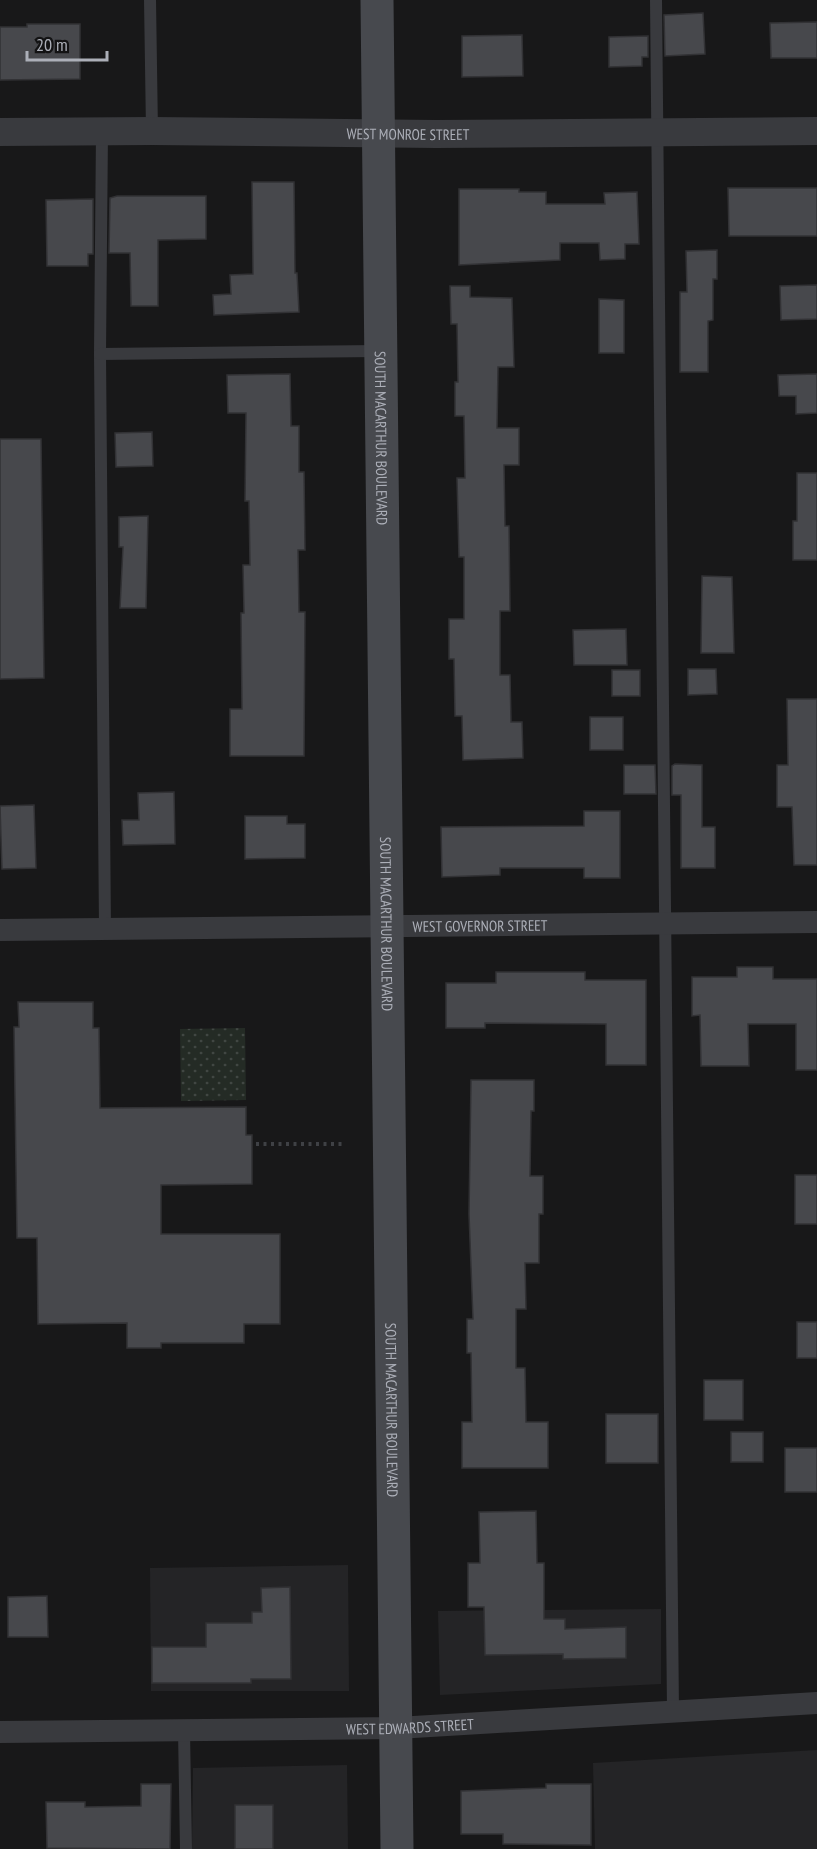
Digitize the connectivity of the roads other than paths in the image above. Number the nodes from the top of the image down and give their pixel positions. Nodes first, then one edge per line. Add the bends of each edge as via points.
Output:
1 (150, 0) edge
2 (377, 0) edge
3 (656, 0) edge
4 (152, 130) junction
5 (102, 131) junction
6 (817, 131) edge
7 (0, 132) edge
8 (658, 133) junction
9 (379, 134) junction
10 (380, 351) junction
11 (100, 354) junction
12 (817, 922) edge
13 (666, 923) junction
14 (389, 926) junction
15 (105, 929) junction
16 (0, 930) edge
17 (817, 1703) edge
18 (673, 1711) junction
19 (397, 1728) junction
20 (184, 1730) junction
21 (0, 1732) edge
22 (186, 1849) edge
23 (397, 1849) edge

1 - 4 lane
2 - 9 main road, SOUTH MACARTHUR BOULEVARD
3 - 8 lane
4 - 5 street, WEST MONROE STREET
4 - 9 street, WEST MONROE STREET
5 - 7 street, WEST MONROE STREET
5 - 11 lane
6 - 8 street, WEST MONROE STREET
8 - 9 street, WEST MONROE STREET
8 - 13 lane
9 - 10 main road, SOUTH MACARTHUR BOULEVARD
10 - 11 lane
10 - 14 main road, SOUTH MACARTHUR BOULEVARD
11 - 15 lane
12 - 13 street, WEST GOVERNOR STREET
13 - 14 street, WEST GOVERNOR STREET
13 - 18 lane
14 - 15 street, WEST GOVERNOR STREET
14 - 19 main road, SOUTH MACARTHUR BOULEVARD
15 - 16 street, WEST GOVERNOR STREET
17 - 18 street, WEST EDWARDS STREET
18 - 19 street, WEST EDWARDS STREET
19 - 20 street, WEST EDWARDS STREET
19 - 23 main road, SOUTH MACARTHUR BOULEVARD
20 - 21 street, WEST EDWARDS STREET
20 - 22 lane

